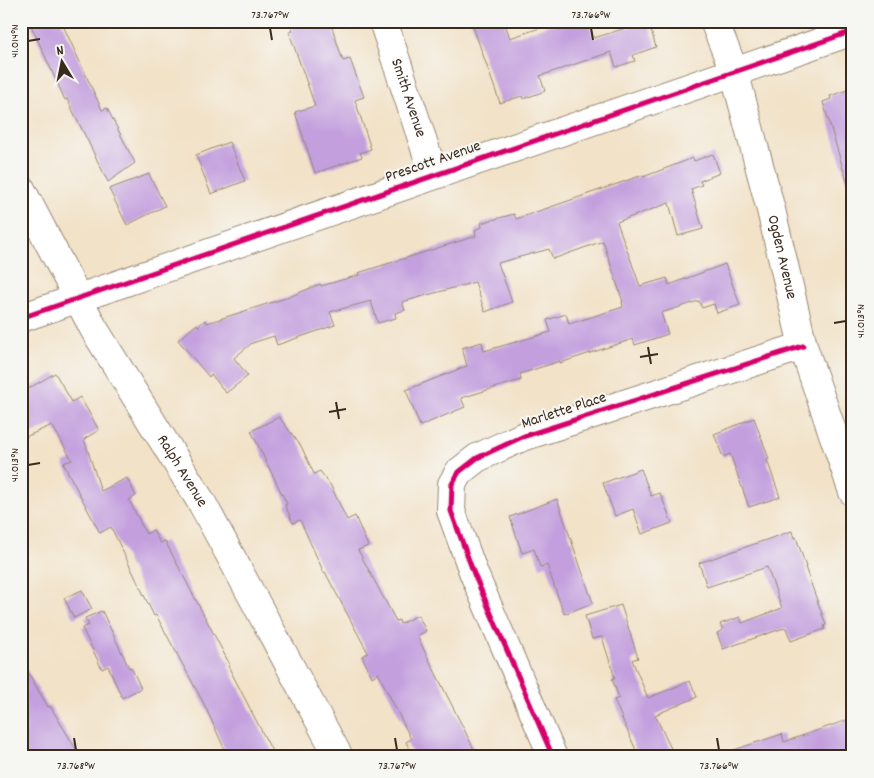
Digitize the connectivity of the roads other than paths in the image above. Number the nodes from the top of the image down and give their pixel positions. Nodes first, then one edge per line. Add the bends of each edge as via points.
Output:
1 (383, 21) edge
2 (714, 21) edge
3 (853, 31) edge
4 (734, 71) junction
5 (434, 175) junction
6 (21, 189) edge
7 (78, 299) junction
8 (21, 318) edge
9 (802, 346) junction
10 (853, 492) edge
11 (339, 757) edge
12 (553, 757) edge

1 - 5 street, Smith Avenue
2 - 4 street, Ogden Avenue
3 - 4 street, Prescott Avenue
4 - 5 street, Prescott Avenue
4 - 9 street, Ogden Avenue via 771,210
5 - 7 street, Prescott Avenue
6 - 7 street, Ralph Avenue
7 - 8 street, Prescott Avenue
7 - 11 street, Ralph Avenue via 202,503
9 - 10 street, Ogden Avenue
9 - 12 street, Marlette Place via 522,437 477,458 459,472 452,484 451,511 474,574

